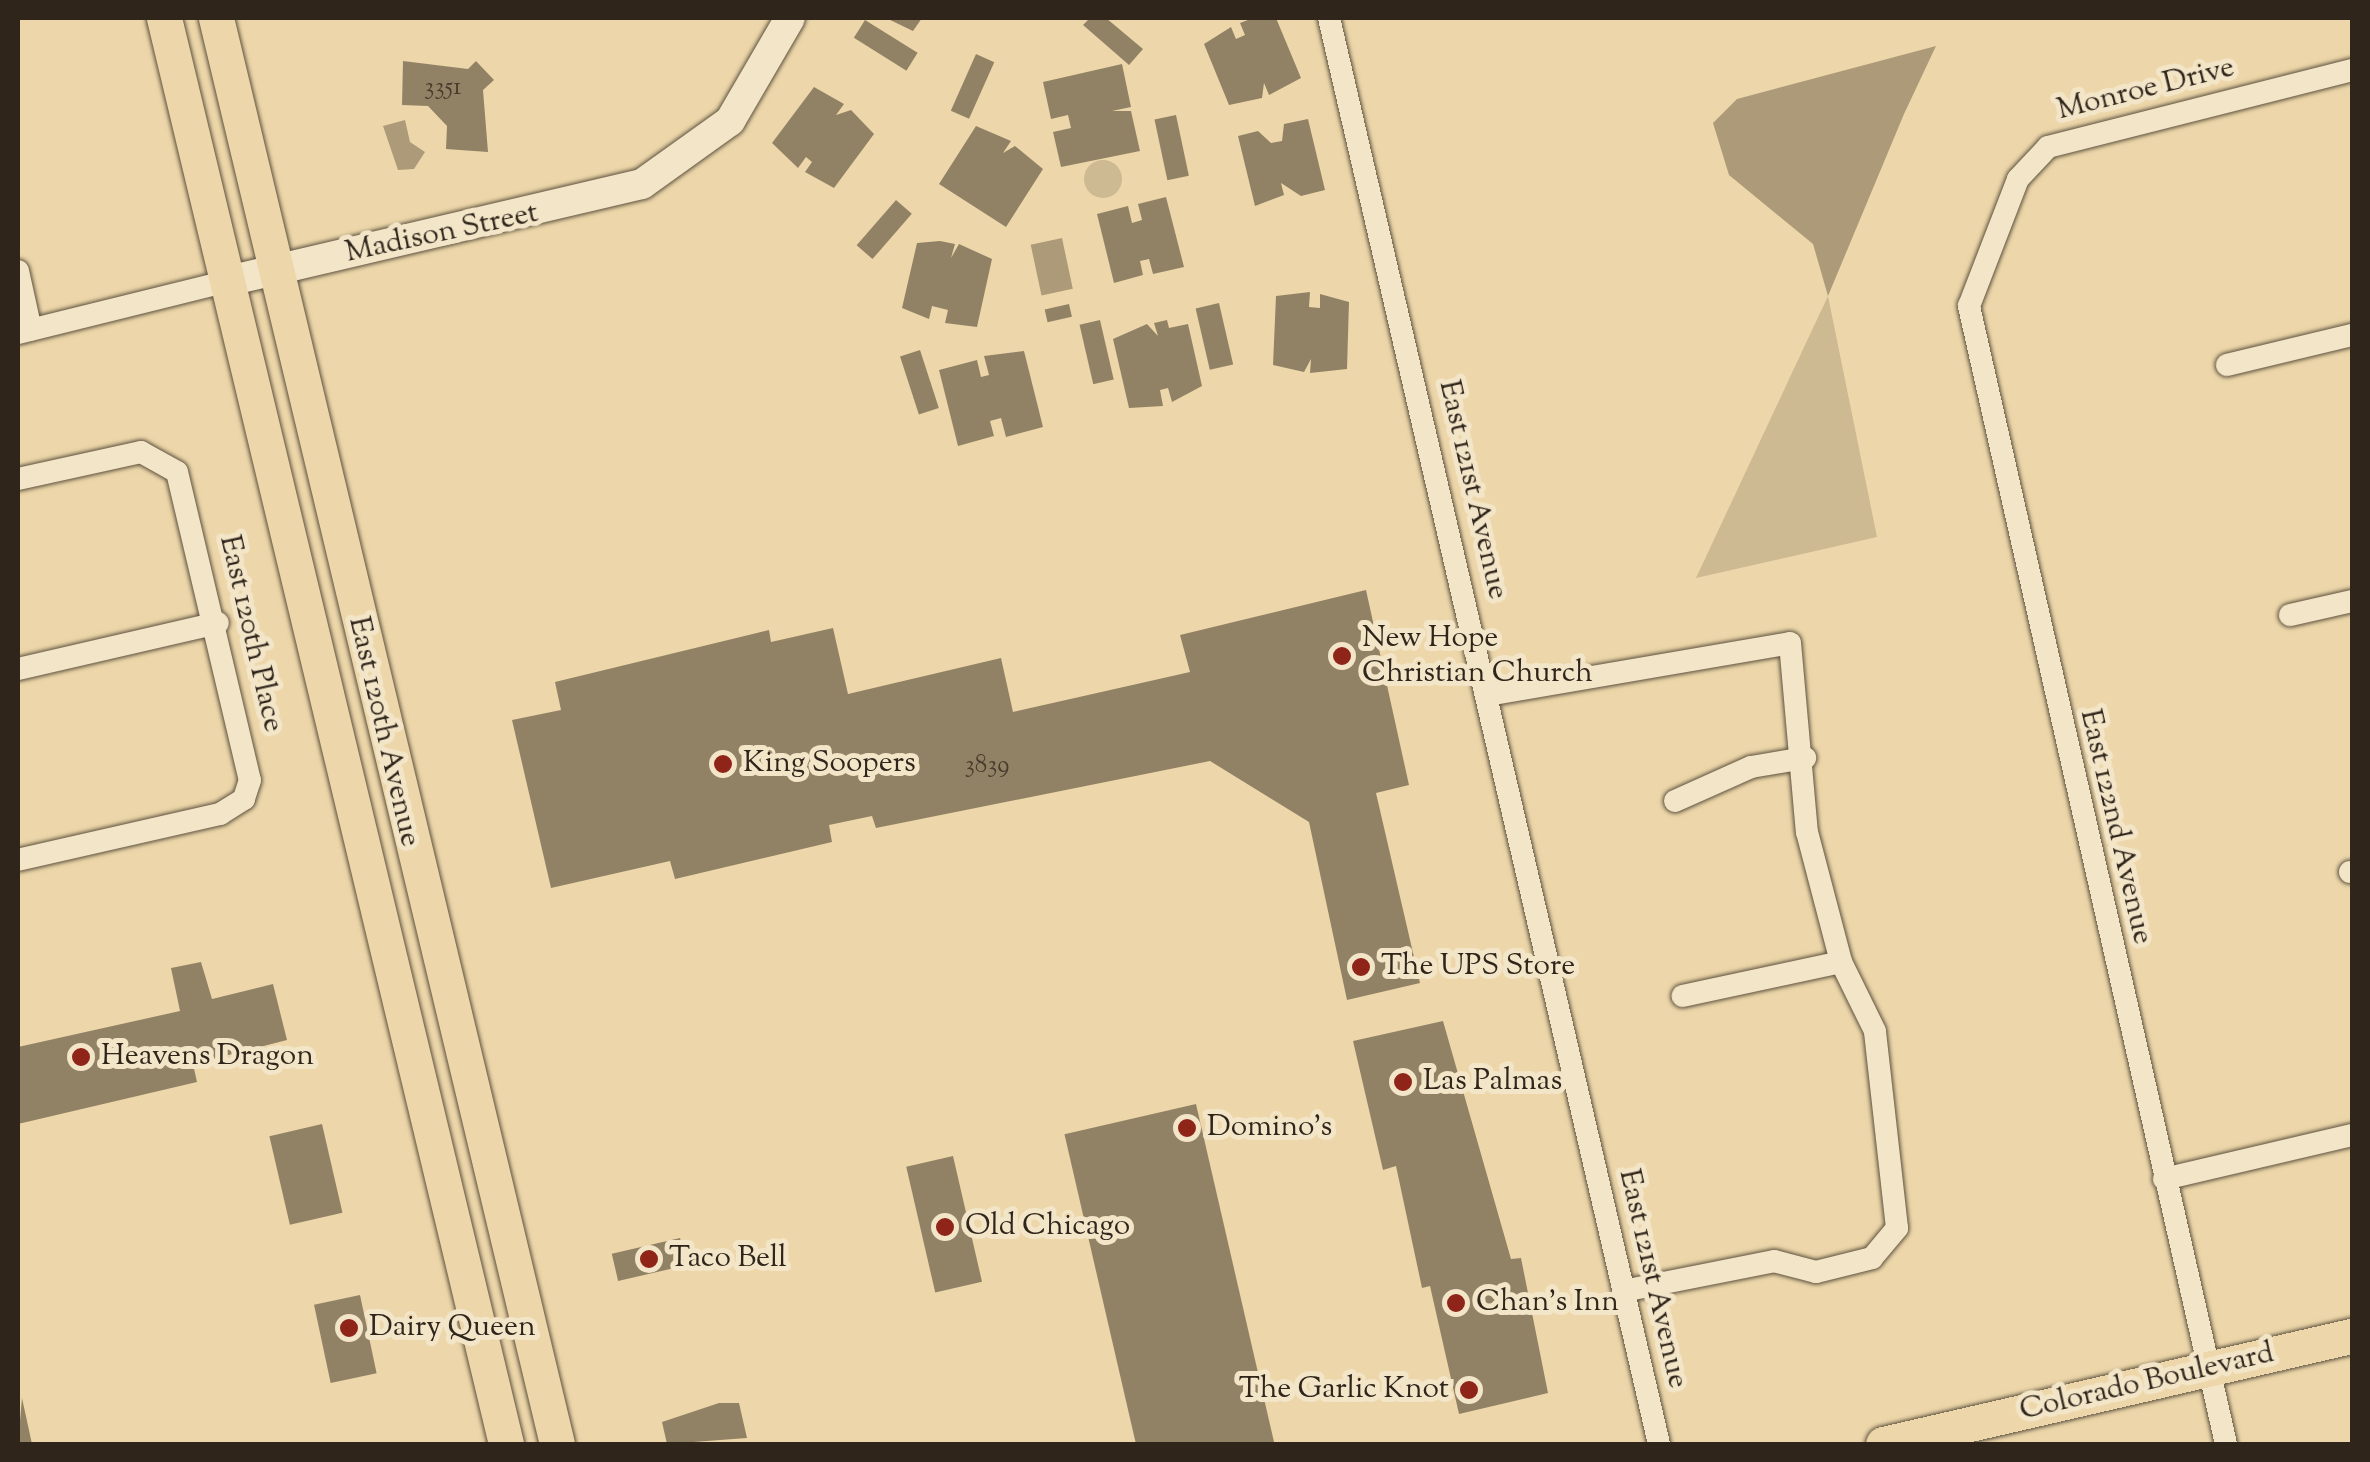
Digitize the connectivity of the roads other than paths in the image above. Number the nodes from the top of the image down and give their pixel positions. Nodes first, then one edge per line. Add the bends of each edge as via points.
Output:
1 (164, 18) edge
2 (216, 18) edge
3 (790, 18) edge
4 (1329, 18) edge
5 (2352, 70) edge
6 (1996, 226) joint
7 (274, 269) junction
8 (18, 270) edge
9 (224, 282) junction
10 (24, 331) edge
11 (2352, 335) edge
12 (2227, 365) dead end
13 (18, 479) edge
14 (2352, 600) edge
15 (2290, 615) dead end
16 (218, 623) junction
17 (18, 669) edge
18 (1487, 695) junction
19 (1806, 758) junction
20 (1675, 800) dead end
21 (18, 860) edge
22 (1841, 962) junction
23 (1683, 996) dead end
24 (2352, 1135) edge
25 (2164, 1179) junction
26 (1623, 1291) junction
27 (2352, 1336) edge
28 (2208, 1368) junction
29 (506, 1444) edge
30 (557, 1444) edge
31 (1659, 1444) edge
32 (1884, 1444) edge
33 (2226, 1444) edge

1 - 9 main road, East 120th Avenue
2 - 7 main road, East 120th Avenue
3 - 7 street, Madison Street via 738,112 642,184
4 - 18 street, East 121st Avenue
5 - 6 street, Monroe Drive via 2072,136 2026,166
6 - 25 street, East 122nd Avenue via 1971,290 1972,328
7 - 9 street, Madison Street
7 - 30 main road, East 120th Avenue
8 - 10 street
9 - 10 street, Madison Street
9 - 29 main road, East 120th Avenue
11 - 12 street
13 - 16 street, East 120th Place via 140,452 170,464 184,484
14 - 15 street
16 - 17 street
16 - 21 street, East 120th Place via 250,768 244,799 220,814
18 - 19 street via 1790,643
18 - 26 street, East 121st Avenue
19 - 20 street via 1751,767
19 - 22 street via 1807,832
22 - 23 street
22 - 26 street via 1875,1031 1897,1228 1872,1258 1816,1272 1774,1260
24 - 25 street
25 - 28 street, East 122nd Avenue
26 - 31 street, East 121st Avenue
27 - 28 main road, Colorado Boulevard
28 - 32 main road, Colorado Boulevard
28 - 33 street, East 122nd Avenue

